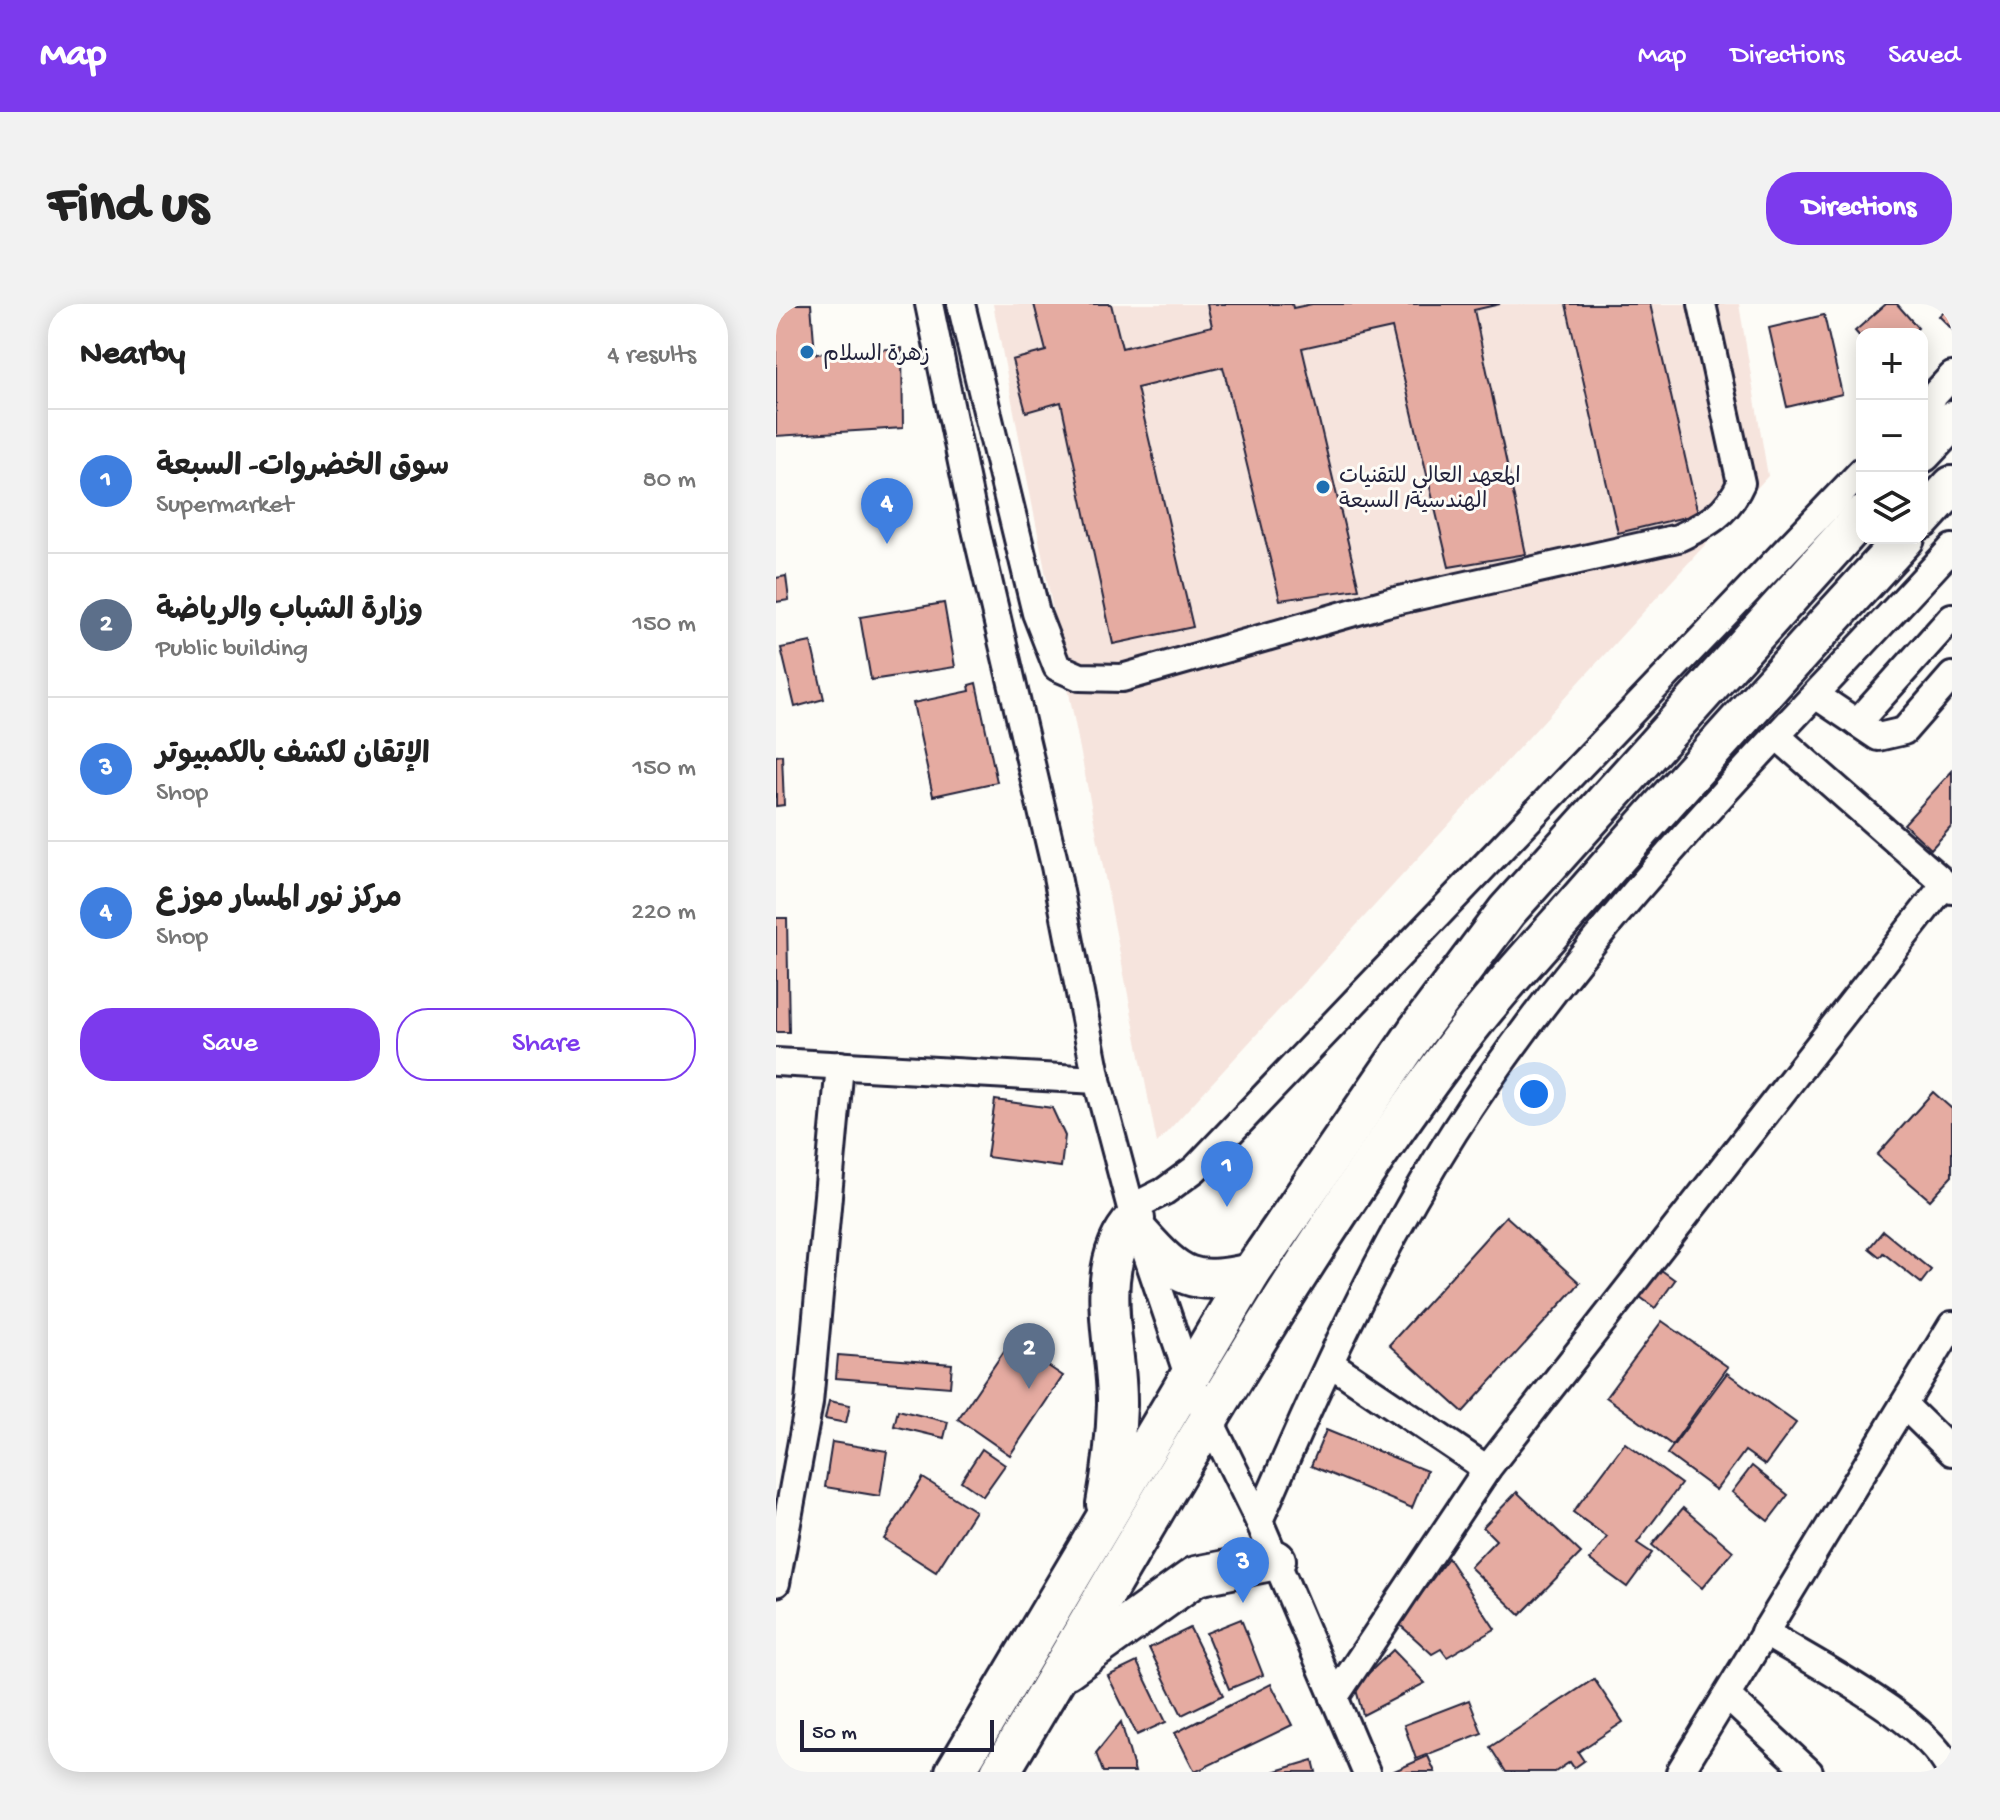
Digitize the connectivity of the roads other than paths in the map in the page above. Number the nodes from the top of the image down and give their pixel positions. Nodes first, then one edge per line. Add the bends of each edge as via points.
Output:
1 (929, 304) edge
2 (961, 304) edge
3 (1702, 304) edge
4 (1952, 376) edge
5 (1928, 402) edge
6 (1952, 421) edge
7 (1928, 447) edge
8 (1861, 472) edge
9 (1952, 486) edge
10 (1928, 512) edge
11 (1856, 523) edge
12 (1900, 544) edge
13 (1952, 548) edge
14 (1952, 617) edge
15 (1952, 676) edge
16 (1817, 696) junction
17 (1857, 723) junction
18 (1778, 737) junction
19 (1948, 887) edge
20 (776, 1062) edge
21 (840, 1065) junction
22 (1097, 1080) junction
23 (1136, 1220) junction
24 (1251, 1273) junction
25 (1952, 1325) edge
26 (1330, 1363) junction
27 (1189, 1378) junction
28 (1904, 1405) junction
29 (1207, 1421) junction
30 (1952, 1452) edge
31 (1487, 1469) junction
32 (1259, 1521) junction
33 (1101, 1528) junction
34 (1276, 1560) junction
35 (776, 1583) edge
36 (1764, 1632) junction
37 (1058, 1675) junction
38 (1727, 1696) junction
39 (1334, 1698) junction
40 (955, 1772) edge
41 (1000, 1772) edge
42 (1366, 1772) edge
43 (1680, 1772) edge
44 (1809, 1772) edge
45 (1951, 1772) edge

1 - 22 street via 1055,866
2 - 3 street via 1036,613 1057,667 1094,679 1122,678 1386,603 1678,538 1714,521 1732,503 1741,483
4 - 5 street
6 - 7 highway
8 - 23 street via 1195,1169
9 - 10 highway
11 - 24 highway via 1507,911 1417,1031
12 - 29 highway via 1688,776 1453,1049 1347,1196
13 - 16 street
14 - 17 street
15 - 17 street via 1894,736 1878,737
16 - 17 street
16 - 18 street
18 - 19 street
18 - 26 street via 1655,868 1505,1059 1419,1191
19 - 31 street
20 - 21 street
21 - 22 street
21 - 35 street via 809,1403
22 - 23 street
23 - 24 highway via 1163,1260 1191,1279
23 - 27 street
23 - 33 highway via 1120,1235 1110,1271 1117,1402 1114,1460
24 - 27 highway
25 - 28 street
26 - 31 street
26 - 32 street
27 - 29 street
27 - 33 highway
28 - 30 street
28 - 36 street
29 - 32 street
29 - 37 highway
31 - 39 street
32 - 34 street
33 - 40 highway
34 - 37 highway via 1196,1576
34 - 39 street
36 - 38 street
36 - 45 street via 1907,1723 1944,1757
37 - 41 highway
38 - 43 street
38 - 44 street
39 - 42 street

